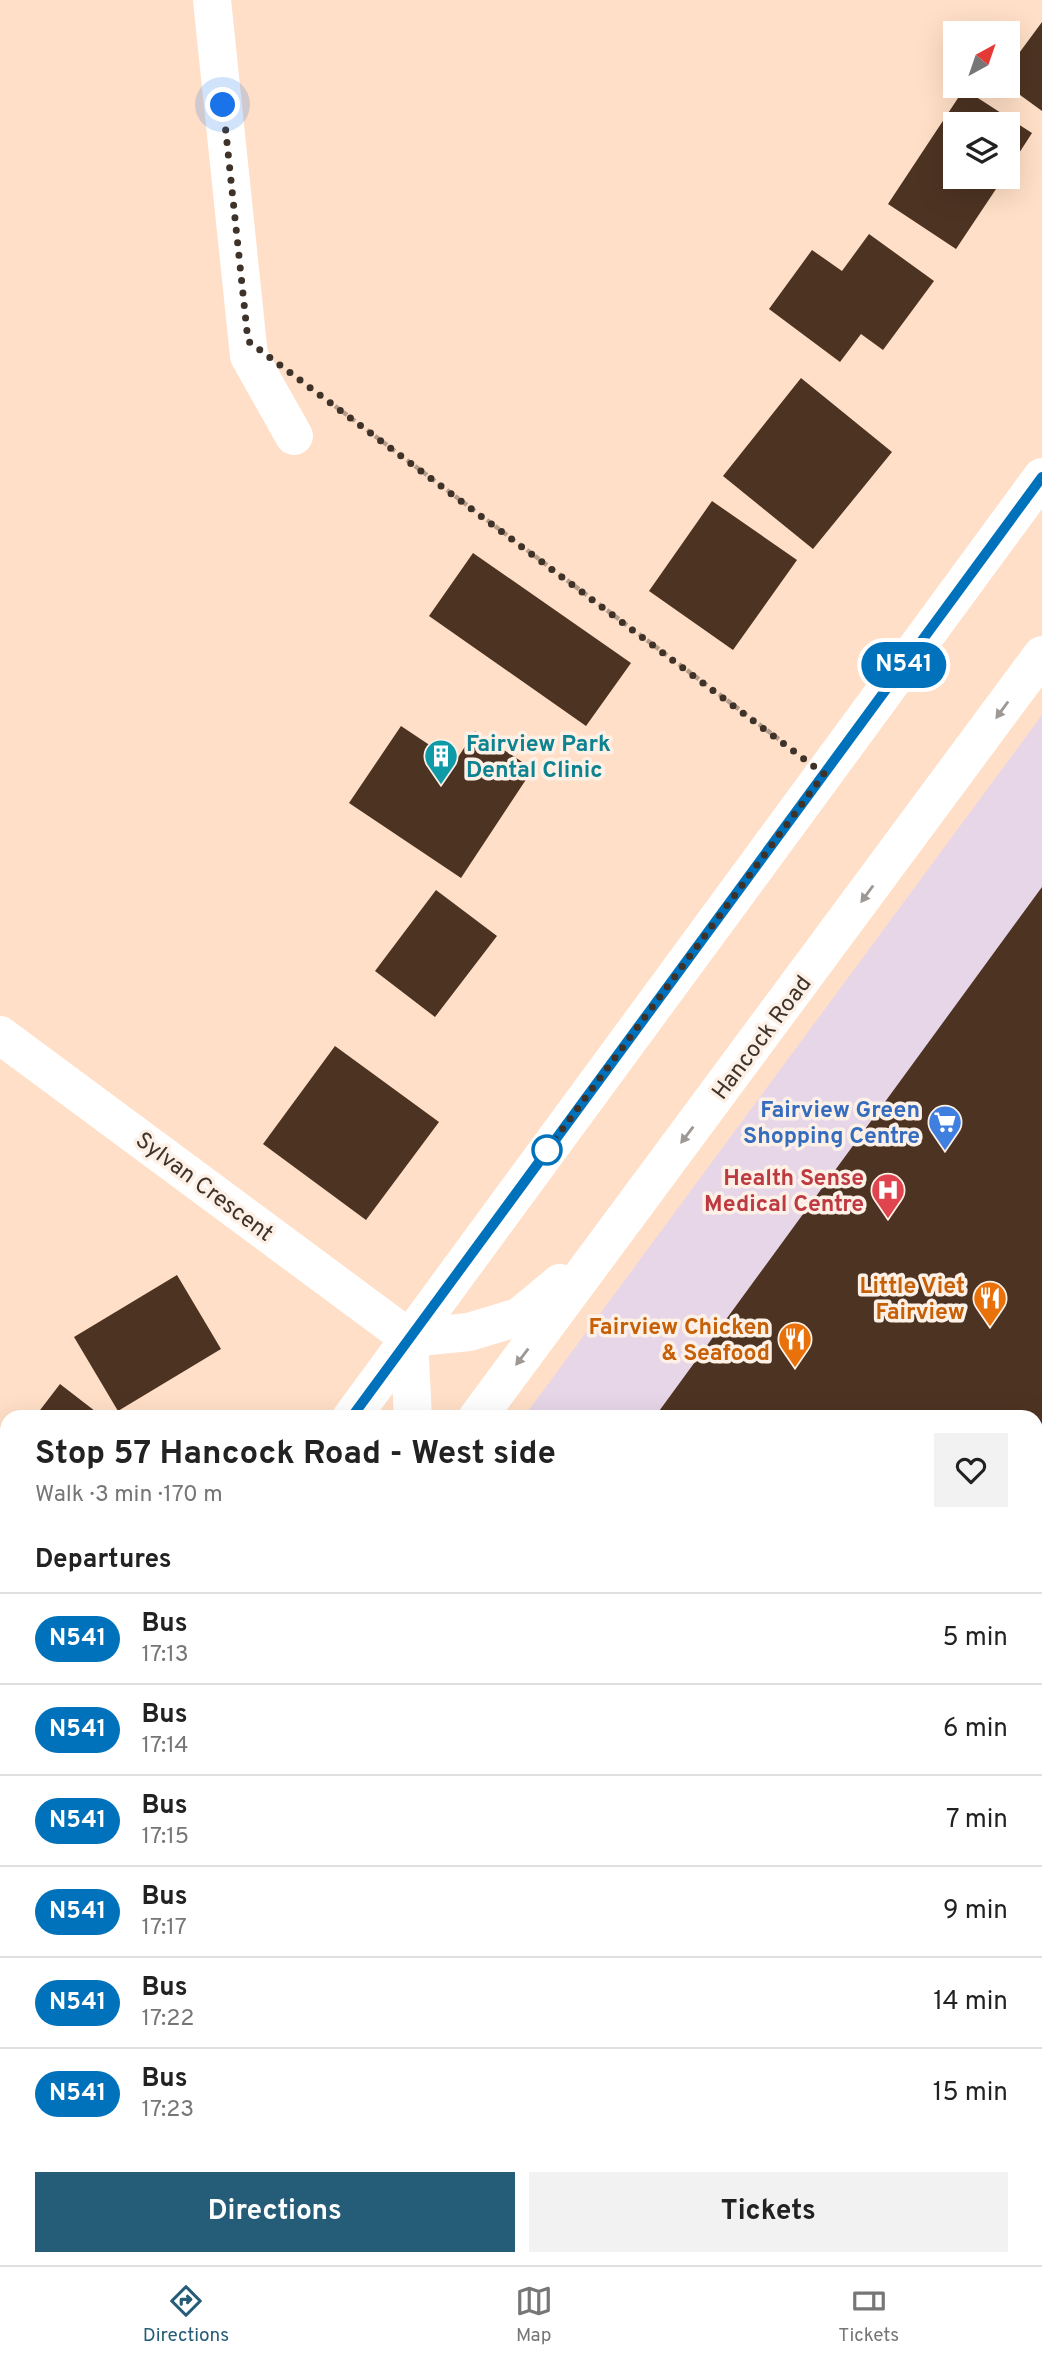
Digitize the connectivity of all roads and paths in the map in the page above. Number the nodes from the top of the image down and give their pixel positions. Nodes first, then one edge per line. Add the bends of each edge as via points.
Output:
1 (212, 0) edge
2 (325, 398) dead end
3 (294, 436) dead end
4 (1042, 477) edge
5 (1042, 655) edge
6 (824, 774) junction
7 (0, 1035) edge
8 (602, 1249) junction
9 (409, 1338) junction
10 (357, 1410) edge
11 (413, 1410) edge
12 (483, 1410) edge

1 - 3 main road via 249,356
2 - 6 path
4 - 6 main road
5 -> 8 main road, Hancock Road
6 - 9 main road
7 - 9 main road, Sylvan Crescent
8 - 9 main road via 519,1317 469,1332
8 -> 12 main road, Hancock Road
9 - 10 main road
9 - 11 main road

